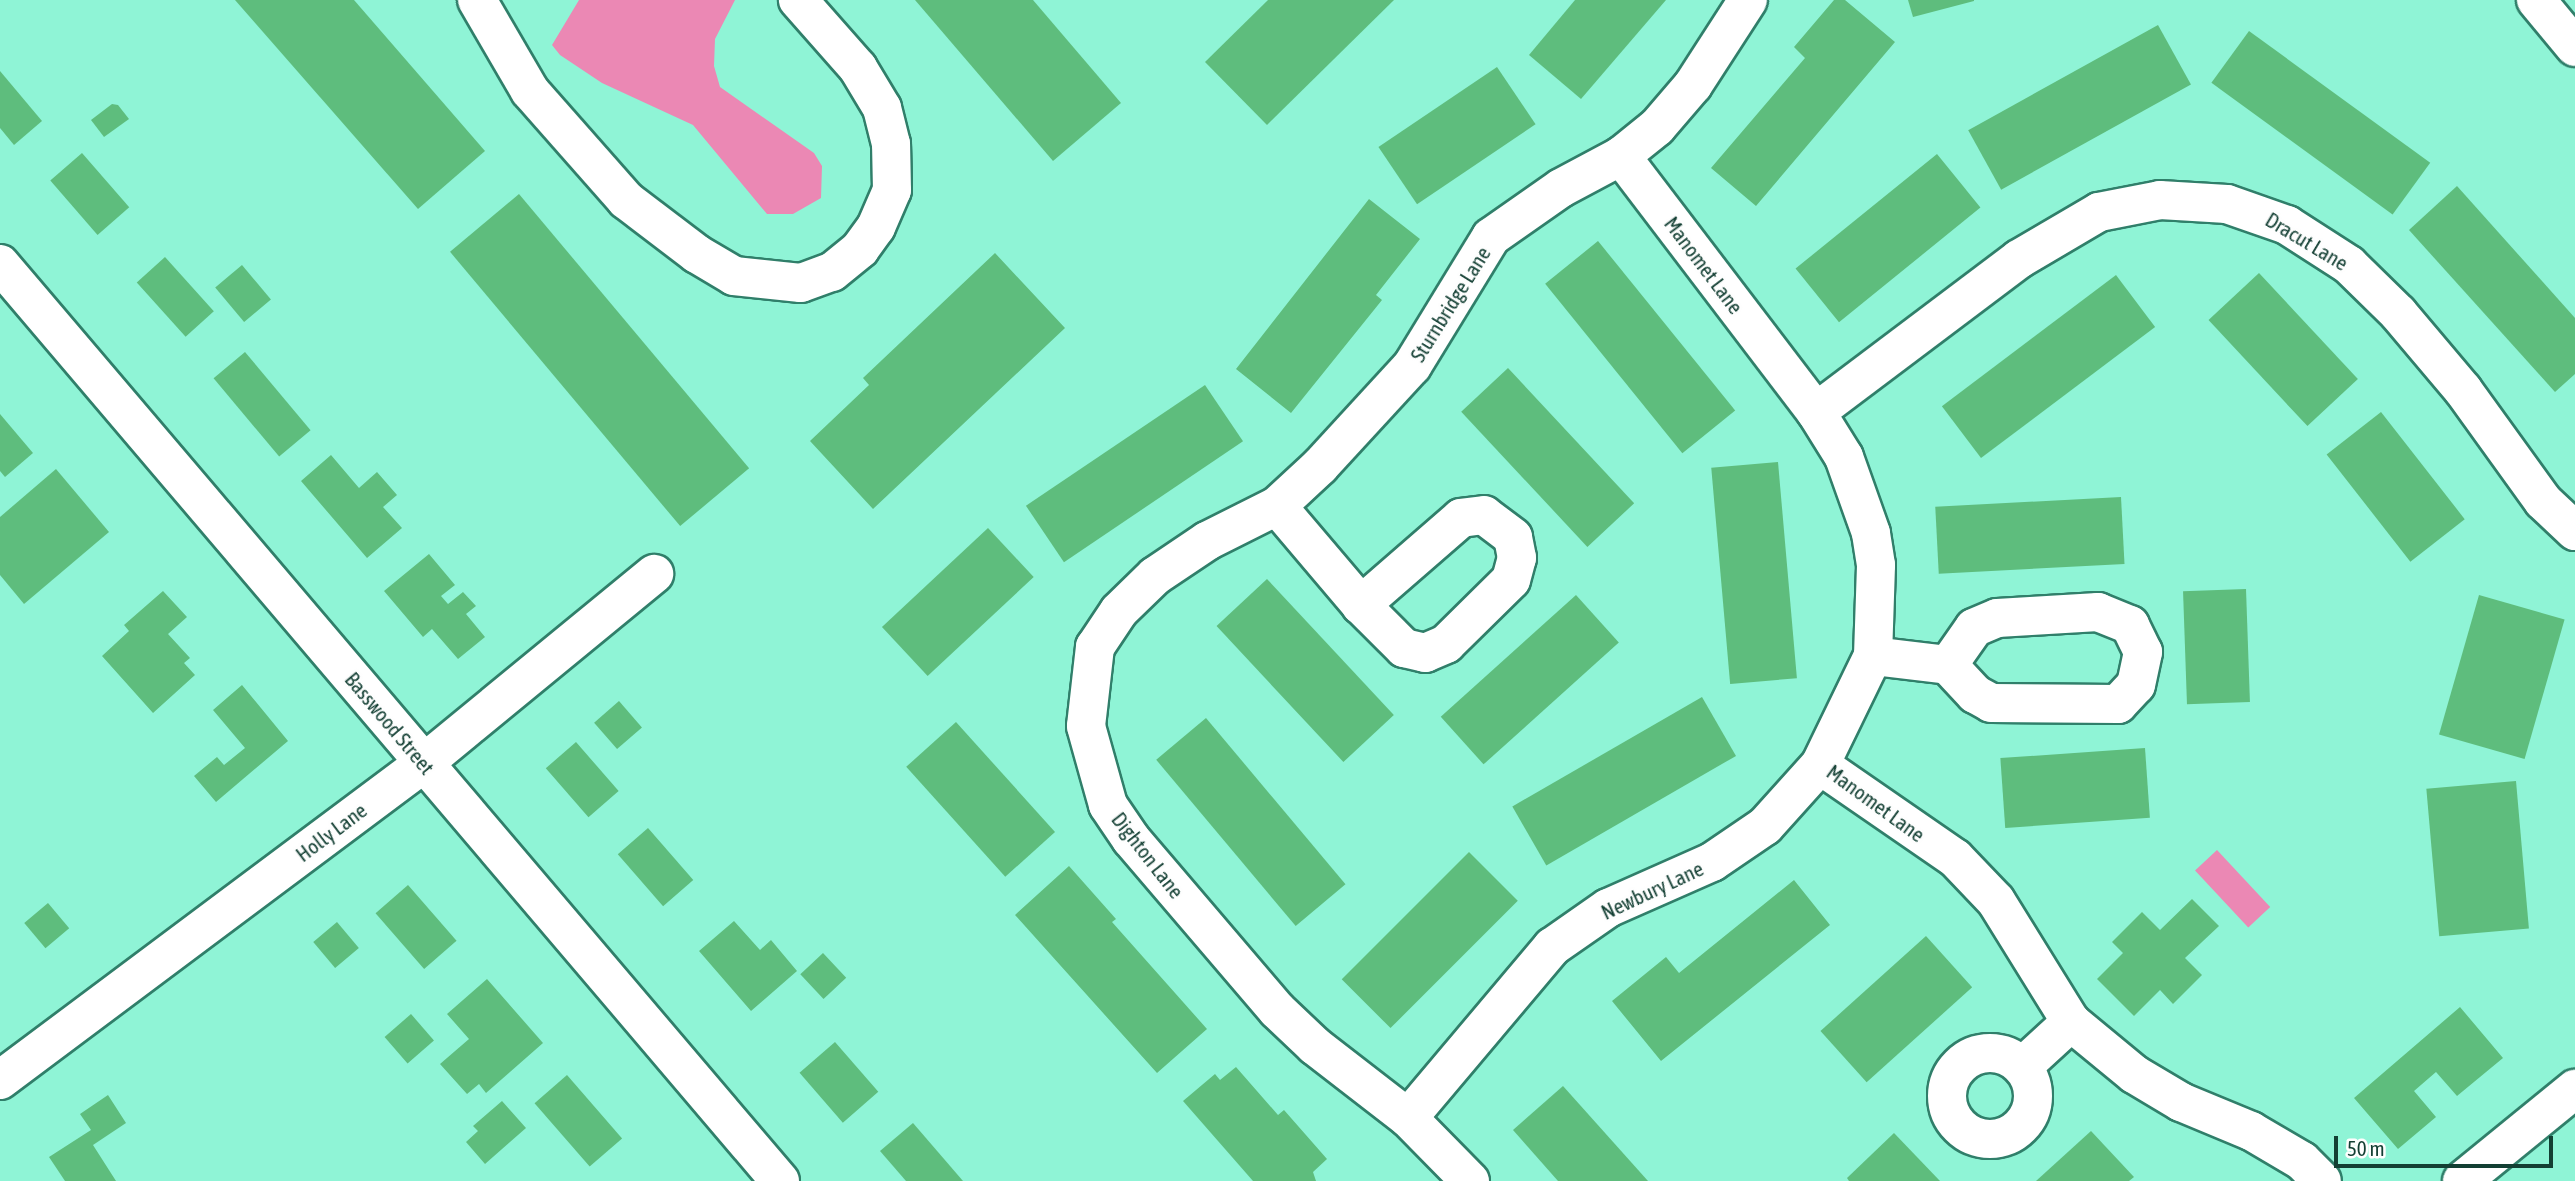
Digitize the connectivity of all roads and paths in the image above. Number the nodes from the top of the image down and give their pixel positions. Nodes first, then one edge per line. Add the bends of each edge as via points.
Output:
1 (477, 0) edge
2 (798, 0) edge
3 (1748, 0) edge
4 (2536, 0) edge
5 (2575, 47) edge
6 (1621, 156) junction
7 (0, 264) edge
8 (1816, 412) junction
9 (1277, 506) junction
10 (2575, 531) edge
11 (654, 574) dead end
12 (1361, 605) dead end
13 (1873, 656) junction
14 (1948, 665) dead end
15 (424, 763) junction
16 (1820, 765) junction
17 (2071, 1022) junction
18 (2022, 1067) dead end
19 (0, 1080) edge
20 (2575, 1089) edge
21 (1408, 1118) junction
22 (780, 1181) edge
23 (1470, 1181) edge
24 (2322, 1181) edge
25 (2462, 1181) edge

1 - 2 street via 530,91 626,200 696,254 734,276 801,284 832,272 860,249 876,227 892,190 891,144 882,108 858,68
3 - 6 street, Sturnbridge Lane via 1693,85 1657,127
4 - 5 street
6 - 8 street, Manomet Lane
6 - 9 street, Sturnbridge Lane via 1561,188 1492,237 1412,366
7 - 15 street, Basswood Street
8 - 10 street, Dracut Lane via 2019,259 2099,212 2160,200 2227,204 2287,225 2349,265 2463,390 2543,500
8 - 13 street, Manomet Lane via 1844,457 1871,533 1878,607
9 - 12 street
9 - 21 street, Dighton Lane via 1207,541 1155,576 1119,611 1095,647 1086,726 1108,805 1131,839 1277,1010 1315,1046
11 - 15 street, Holly Lane
13 - 14 street
13 - 16 street, Manomet Lane
15 - 19 street, Holly Lane
15 - 22 street, Basswood Street
16 - 17 street, Manomet Lane via 1955,858 1996,901
16 - 21 street, Newbury Lane via 1765,826 1740,845 1608,908 1552,947
17 - 18 street
17 - 24 street, Manomet Lane via 2134,1074 2181,1102 2251,1131 2302,1161
20 - 25 street
21 - 23 street, Dighton Lane

